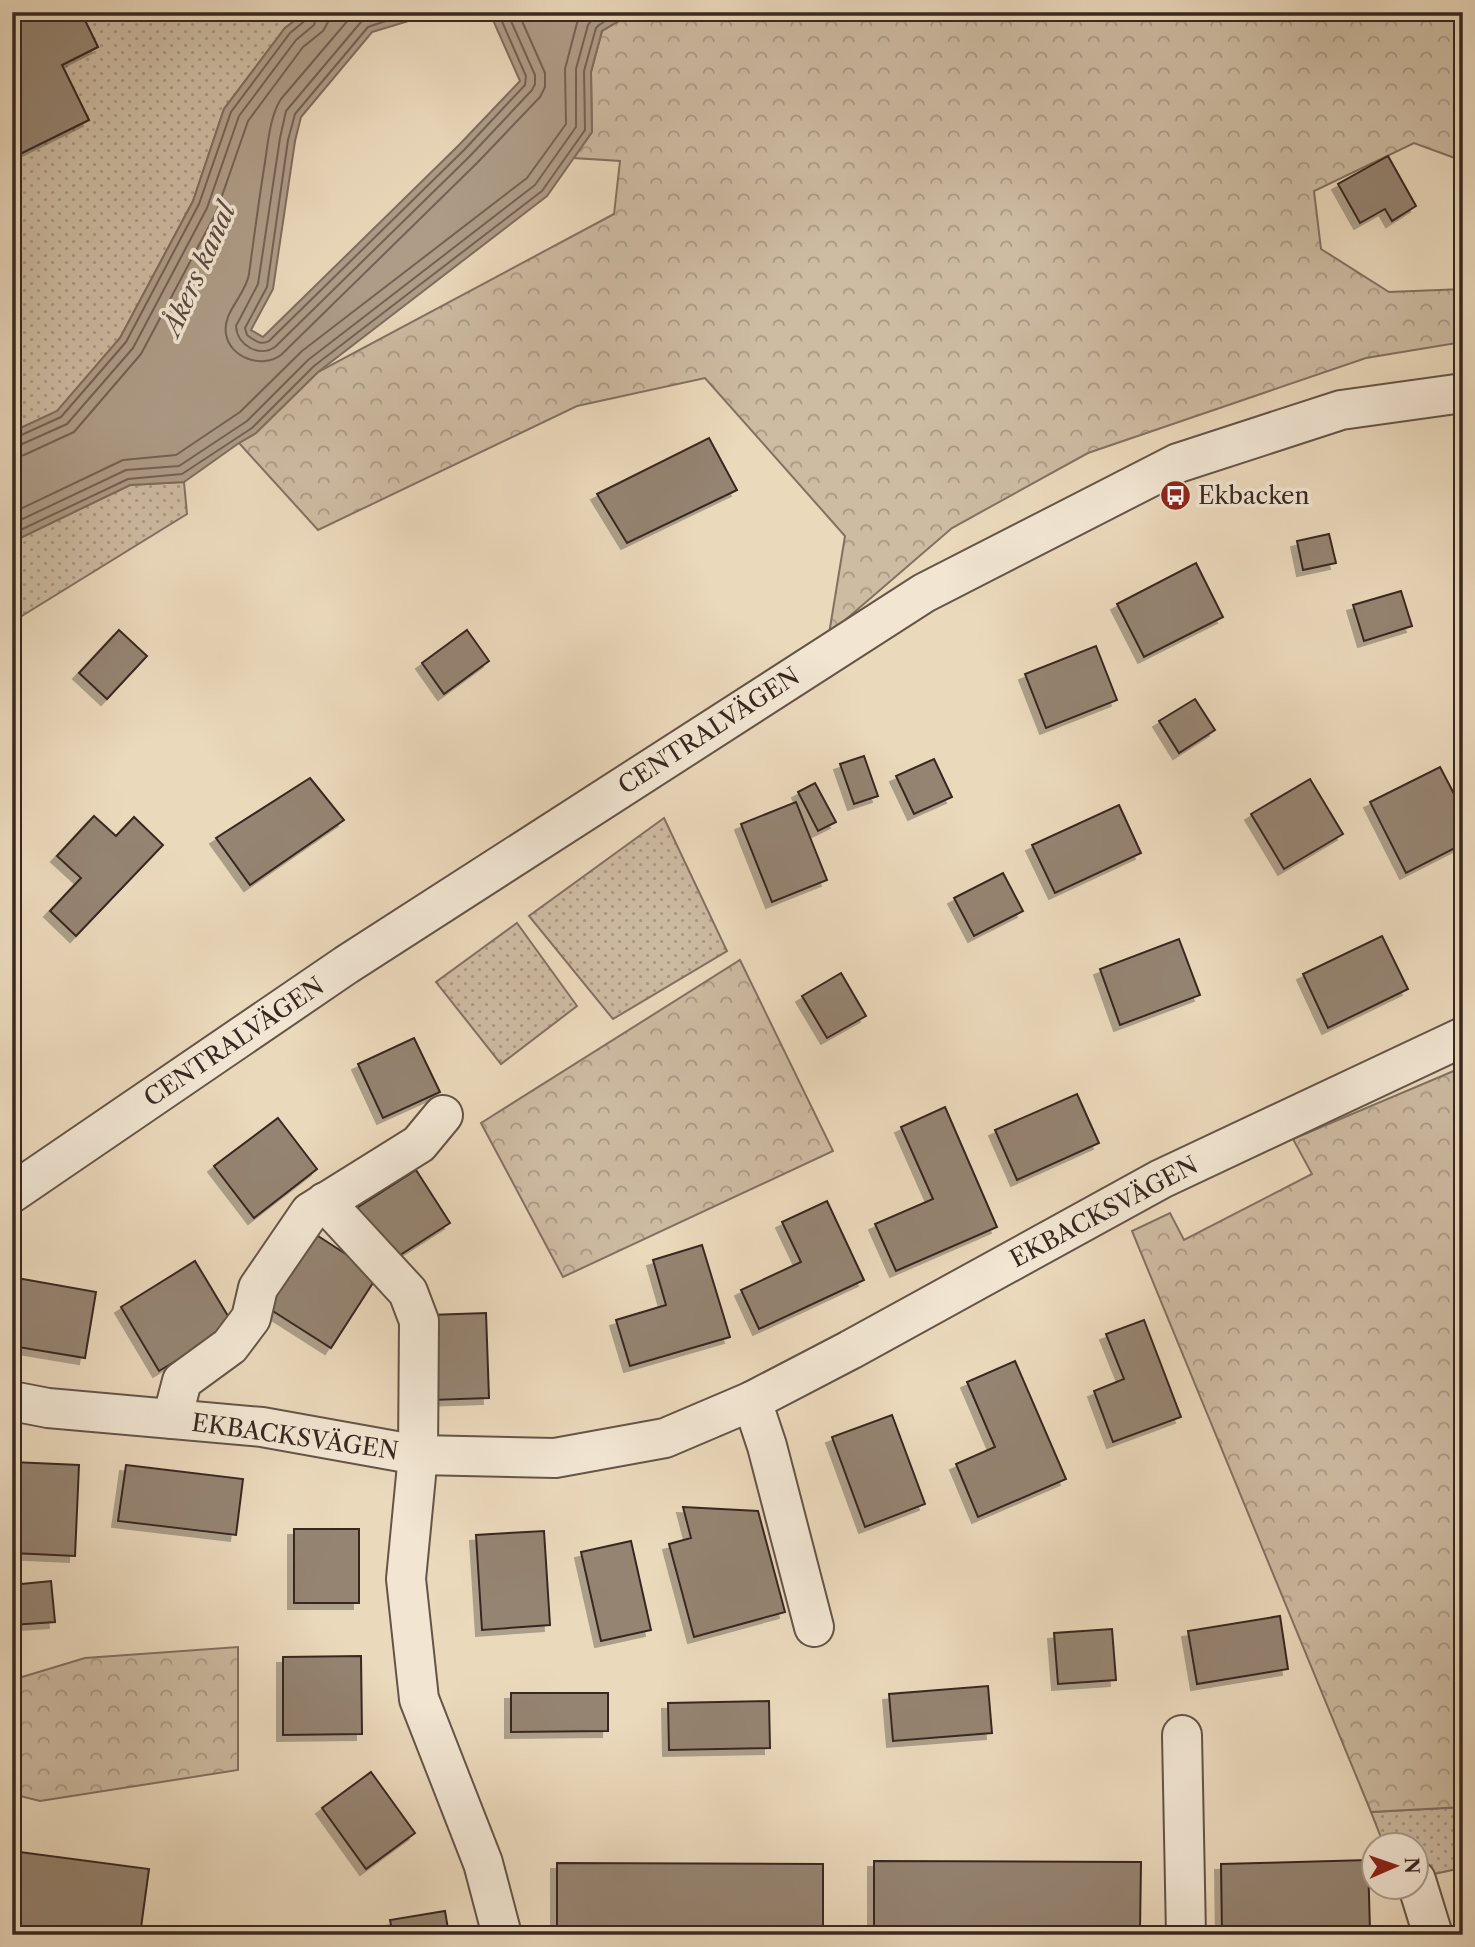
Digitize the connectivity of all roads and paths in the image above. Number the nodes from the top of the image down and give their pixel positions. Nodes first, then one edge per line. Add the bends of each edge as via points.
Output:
1 (1463, 393) edge
2 (1463, 1037) edge
3 (443, 1115) dead end
4 (12, 1193) edge
5 (325, 1202) junction
6 (12, 1401) edge
7 (752, 1401) junction
8 (172, 1419) junction
9 (418, 1455) junction
10 (814, 1627) dead end
11 (1182, 1735) dead end
12 (1423, 1902) edge
13 (502, 1935) edge
14 (1186, 1935) edge
15 (1433, 1935) edge

1 - 4 street, CENTRALVÄGEN via 1341,410 1178,463 924,593 346,965
2 - 7 street, EKBACKSVÄGEN via 1161,1179
3 - 5 street, EKBACKSVÄGEN via 419,1143
5 - 8 street, EKBACKSVÄGEN via 310,1212 258,1288 251,1318 230,1346 182,1381
5 - 9 street, EKBACKSVÄGEN via 408,1292 419,1321
6 - 8 street, EKBACKSVÄGEN
7 - 9 street, EKBACKSVÄGEN via 664,1438 555,1458
7 - 10 street
8 - 9 street, EKBACKSVÄGEN via 262,1427
9 - 13 street via 405,1579 419,1699 483,1863
11 - 14 street
12 - 15 street

